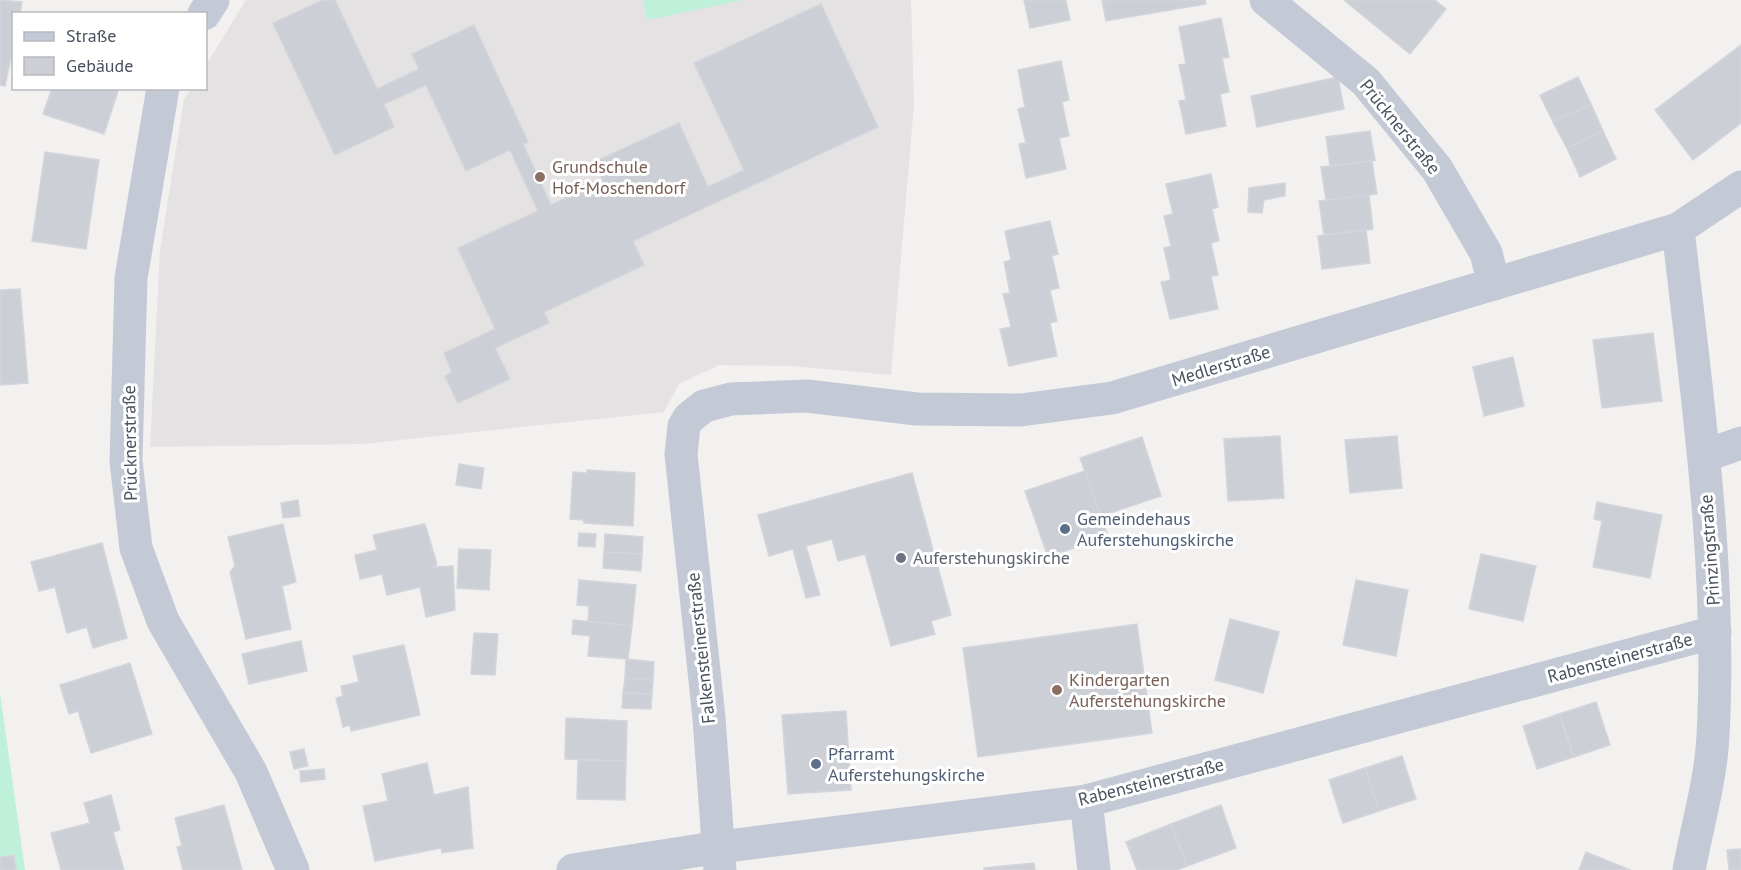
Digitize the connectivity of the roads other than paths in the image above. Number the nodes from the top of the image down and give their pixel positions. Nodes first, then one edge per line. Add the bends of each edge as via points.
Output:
1 (1266, 0) edge
2 (164, 90) edge
3 (1741, 187) edge
4 (1678, 229) junction
5 (1494, 284) junction
6 (684, 426) joint
7 (1741, 443) edge
8 (1704, 456) junction
9 (1716, 632) junction
10 (1086, 801) junction
11 (720, 858) edge
12 (293, 870) edge
13 (573, 870) edge
14 (1094, 870) edge
15 (1689, 870) edge

1 - 5 street, Prücknerstraße via 1366,82 1437,169 1486,253
2 - 12 street, Prücknerstraße via 131,278 126,461 136,548 163,621 250,772
3 - 4 street, Medlerstraße
4 - 5 street, Medlerstraße
4 - 8 street, Prinzingstraße
5 - 6 street, Medlerstraße via 1112,398 1022,410 917,408 807,396 731,399 704,406
6 - 11 street, Falkensteinerstraße via 681,454
7 - 8 street
8 - 9 street, Prinzingstraße
9 - 10 street, Rabensteinerstraße
9 - 15 street, Prinzingstraße via 1713,739
10 - 11 street, Rabensteinerstraße
10 - 14 street
11 - 13 street, Rabensteinerstraße

